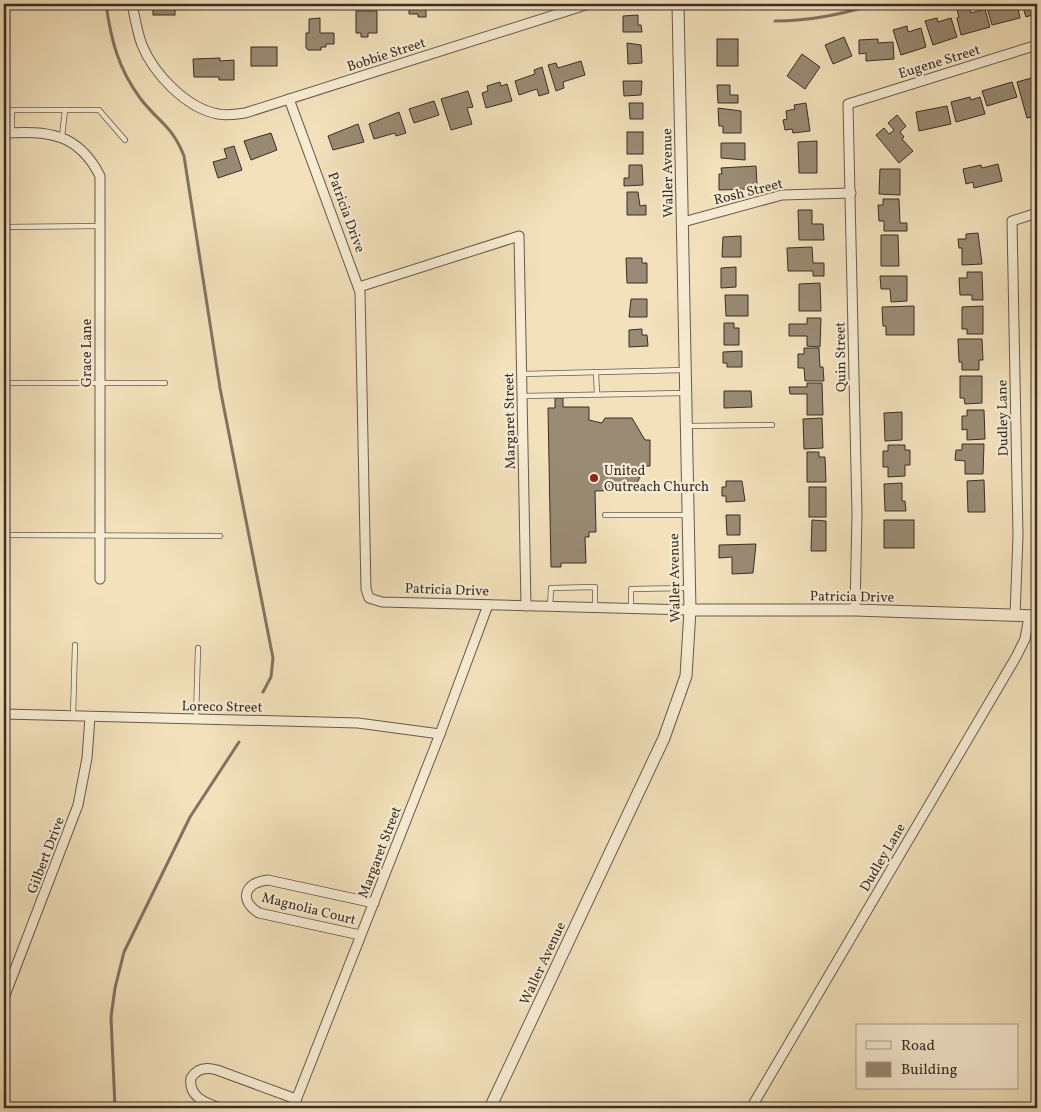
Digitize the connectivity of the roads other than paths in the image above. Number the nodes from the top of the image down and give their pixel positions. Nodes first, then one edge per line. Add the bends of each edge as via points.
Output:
1 (132, 4) edge
2 (589, 4) edge
3 (678, 4) edge
4 (1037, 45) edge
5 (289, 99) junction
6 (848, 104) joint
7 (5, 110) edge
8 (12, 110) junction
9 (64, 110) junction
10 (8, 133) edge
11 (65, 138) junction
12 (125, 140) dead end
13 (851, 193) junction
14 (1037, 213) edge
15 (683, 222) junction
16 (101, 226) junction
17 (6, 227) dead end
18 (359, 287) junction
19 (686, 370) junction
20 (596, 372) junction
21 (522, 374) junction
22 (100, 382) junction
23 (5, 383) dead end
24 (165, 383) dead end
25 (686, 392) junction
26 (597, 394) junction
27 (522, 396) junction
28 (772, 425) dead end
29 (687, 426) junction
30 (605, 515) dead end
31 (688, 515) junction
32 (10, 535) dead end
33 (100, 536) junction
34 (220, 536) dead end
35 (100, 579) dead end
36 (689, 588) junction
37 (488, 605) junction
38 (526, 606) junction
39 (550, 607) junction
40 (595, 608) junction
41 (631, 608) junction
42 (690, 610) junction
43 (854, 610) junction
44 (1015, 616) junction
45 (1033, 616) edge
46 (75, 645) dead end
47 (198, 648) dead end
48 (4, 714) edge
49 (73, 716) junction
50 (90, 717) junction
51 (196, 719) junction
52 (440, 734) junction
53 (374, 903) junction
54 (360, 935) junction
55 (4, 998) edge
56 (295, 1104) edge
57 (220, 1108) edge
58 (490, 1108) edge
59 (751, 1108) edge

1 - 5 street, Bobbie Street via 139,36 155,68 193,103 225,115 245,113
2 - 5 street, Bobbie Street
3 - 15 street, Waller Avenue
4 - 6 street, Eugene Street
5 - 18 street, Patricia Drive
6 - 13 street, Quin Street
7 - 8 lane
8 - 9 lane
8 - 10 lane
9 - 11 lane
9 - 12 lane via 99,110
10 - 11 street via 51,133
11 - 16 street, Grace Lane via 100,176
13 - 15 street, Rosh Street via 782,195
13 - 43 street, Quin Street via 857,514
14 - 44 street, Dudley Lane via 1012,221 1018,536
15 - 19 street, Waller Avenue
16 - 17 lane
16 - 22 street, Grace Lane
18 - 21 street, Margaret Street via 520,236
18 - 37 street, Patricia Drive via 367,594 378,602
19 - 20 lane
19 - 25 street, Waller Avenue
20 - 21 lane
20 - 26 lane
21 - 27 street, Margaret Street
22 - 23 lane
22 - 24 lane
22 - 33 street, Grace Lane
25 - 26 lane
25 - 29 street, Waller Avenue
26 - 27 lane
27 - 38 street, Margaret Street
28 - 29 lane
29 - 31 street, Waller Avenue
30 - 31 lane
31 - 36 street, Waller Avenue
32 - 33 lane
33 - 34 lane
33 - 35 street, Grace Lane
36 - 41 lane via 631,589
36 - 42 street, Waller Avenue
37 - 38 street, Patricia Drive
37 - 52 street, Margaret Street
38 - 39 street, Patricia Drive
39 - 40 street, Patricia Drive
39 - 40 lane via 551,588 595,587
40 - 41 street, Patricia Drive
41 - 42 street, Patricia Drive
42 - 43 street, Patricia Drive
42 - 58 street, Waller Avenue via 686,676 674,716
43 - 44 street, Patricia Drive
44 - 45 street, Patricia Drive
45 - 59 street, Dudley Lane via 1016,657
46 - 49 lane
47 - 51 lane
48 - 49 street, Loreco Street
49 - 50 street, Loreco Street
50 - 51 street, Loreco Street
50 - 55 street, Gilbert Drive via 88,758 78,805
51 - 52 street, Loreco Street via 358,723
52 - 53 street, Margaret Street
53 - 54 street, Margaret Street
53 - 54 street, Magnolia Court via 268,880 258,882 248,890 248,904 259,913
54 - 56 street, Margaret Street
56 - 57 street via 217,1070 198,1070 191,1078 194,1093 202,1101

